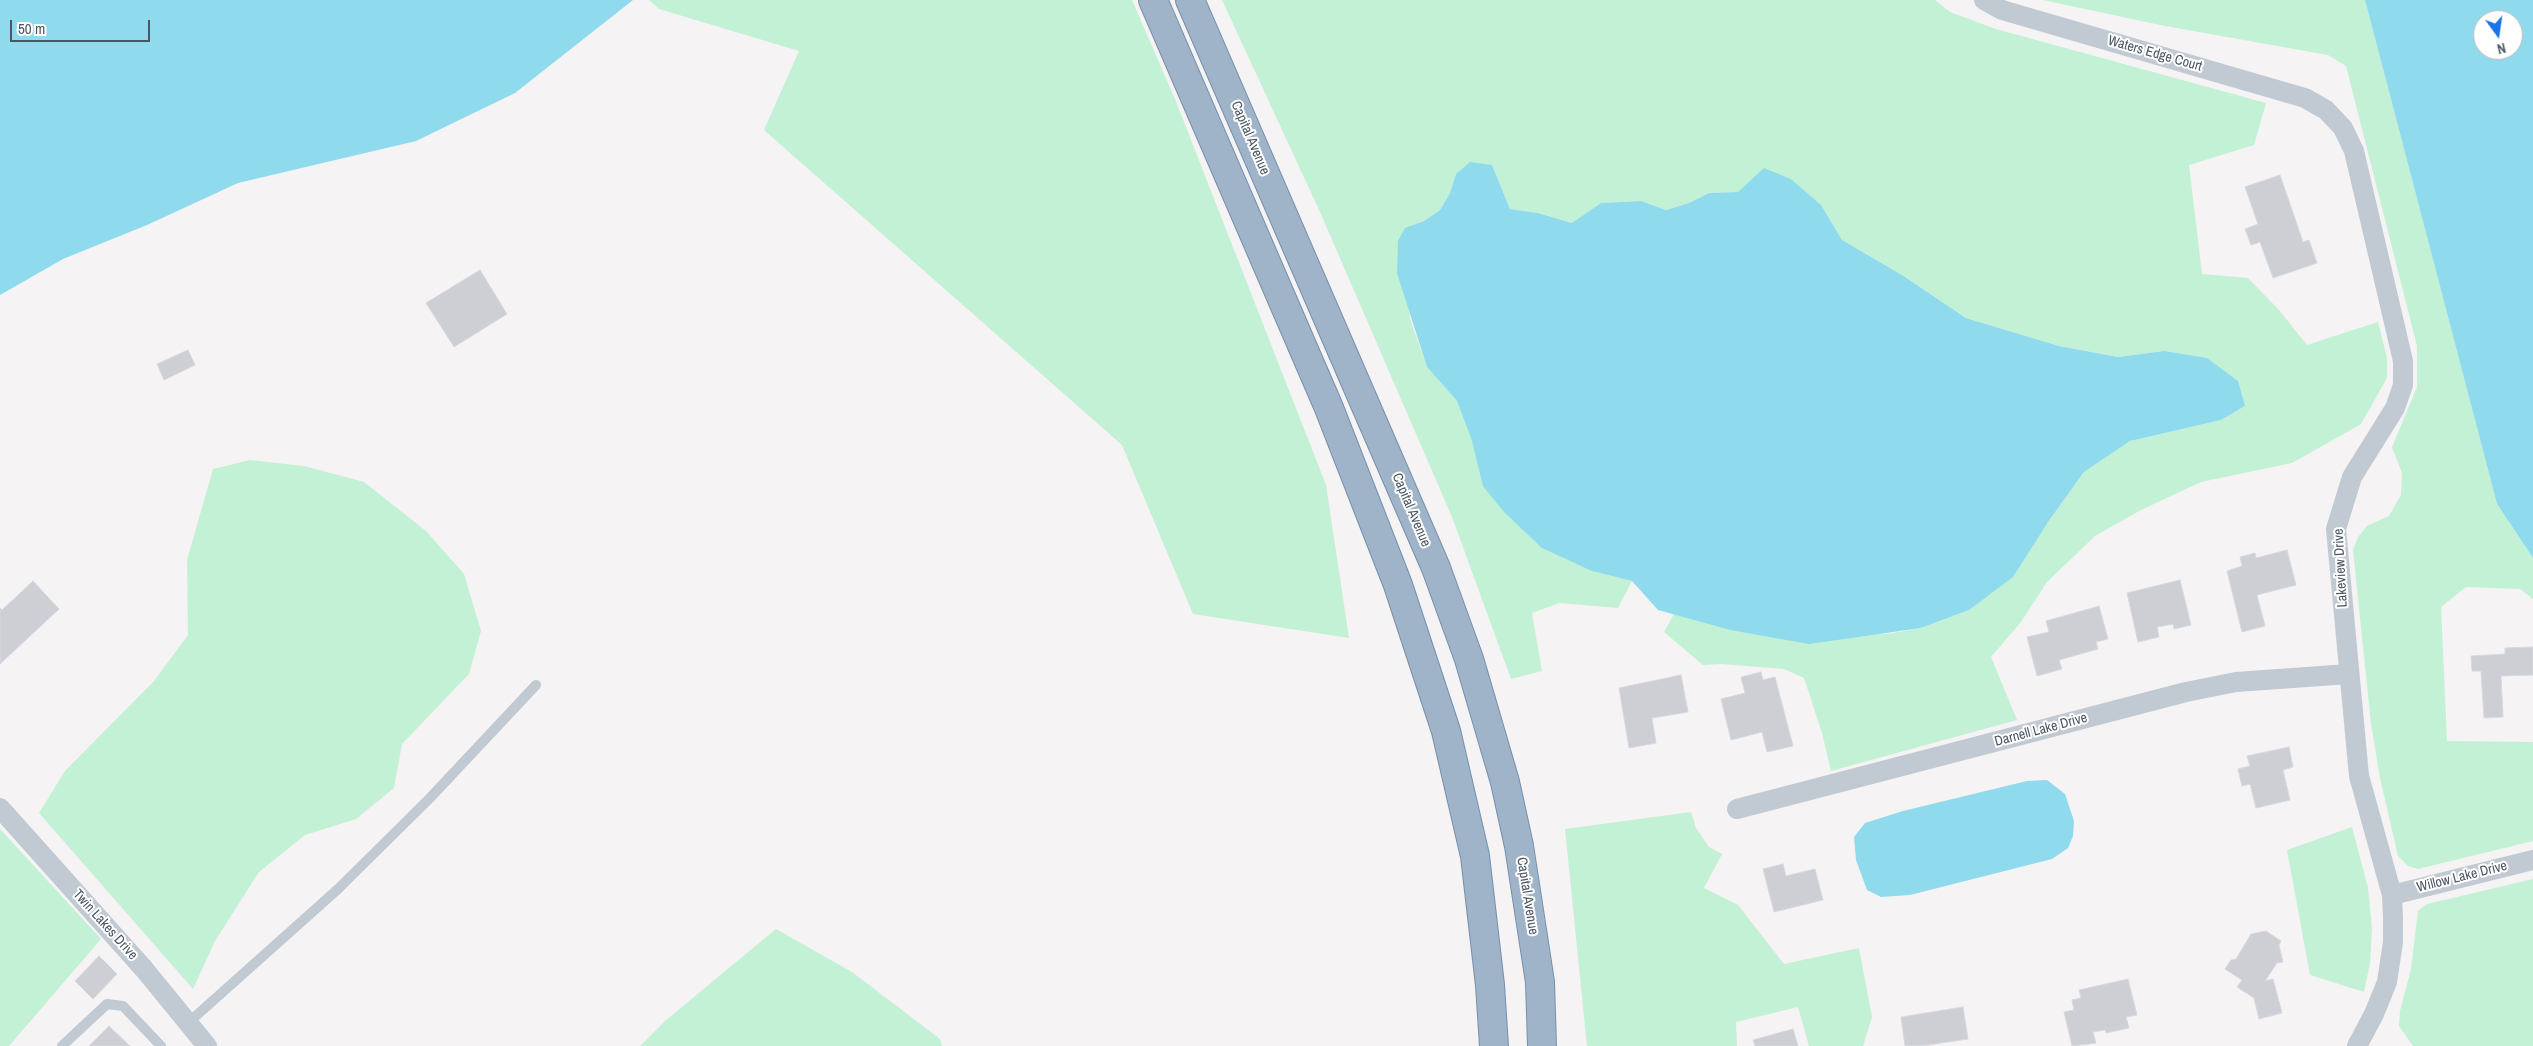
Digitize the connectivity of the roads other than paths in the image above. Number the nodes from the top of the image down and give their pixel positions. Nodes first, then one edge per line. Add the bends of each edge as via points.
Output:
1 (1153, 0) edge
2 (1190, 0) edge
3 (1984, 0) edge
4 (2326, 110) joint
5 (2349, 674) junction
6 (536, 685) dead end
7 (0, 808) edge
8 (1737, 809) dead end
9 (2533, 860) edge
10 (2392, 895) junction
11 (188, 1022) junction
12 (62, 1046) edge
13 (161, 1046) edge
14 (207, 1046) edge
15 (1494, 1046) edge
16 (1542, 1046) edge
17 (2358, 1046) edge

1 - 15 highway via 1330,408 1398,585 1446,731 1475,856
2 - 16 highway, Capital Avenue via 1436,568 1469,659 1496,747 1519,846 1540,982
3 - 4 street, Waters Edge Court via 2002,10 2305,98
4 - 5 street, Lakeview Drive via 2344,128 2354,152 2403,361 2403,385 2395,408 2352,477 2336,529
5 - 8 street, Darnell Lake Drive via 2236,682 2186,692
5 - 10 street, Lakeview Drive via 2359,776
6 - 11 lane via 429,799 338,889
7 - 11 street, Twin Lakes Drive via 144,968
9 - 10 street, Willow Lake Drive
10 - 17 street, Lakeview Drive via 2393,942 2386,982
11 - 14 street, Twin Lakes Drive
12 - 13 lane via 107,1004 123,1006

